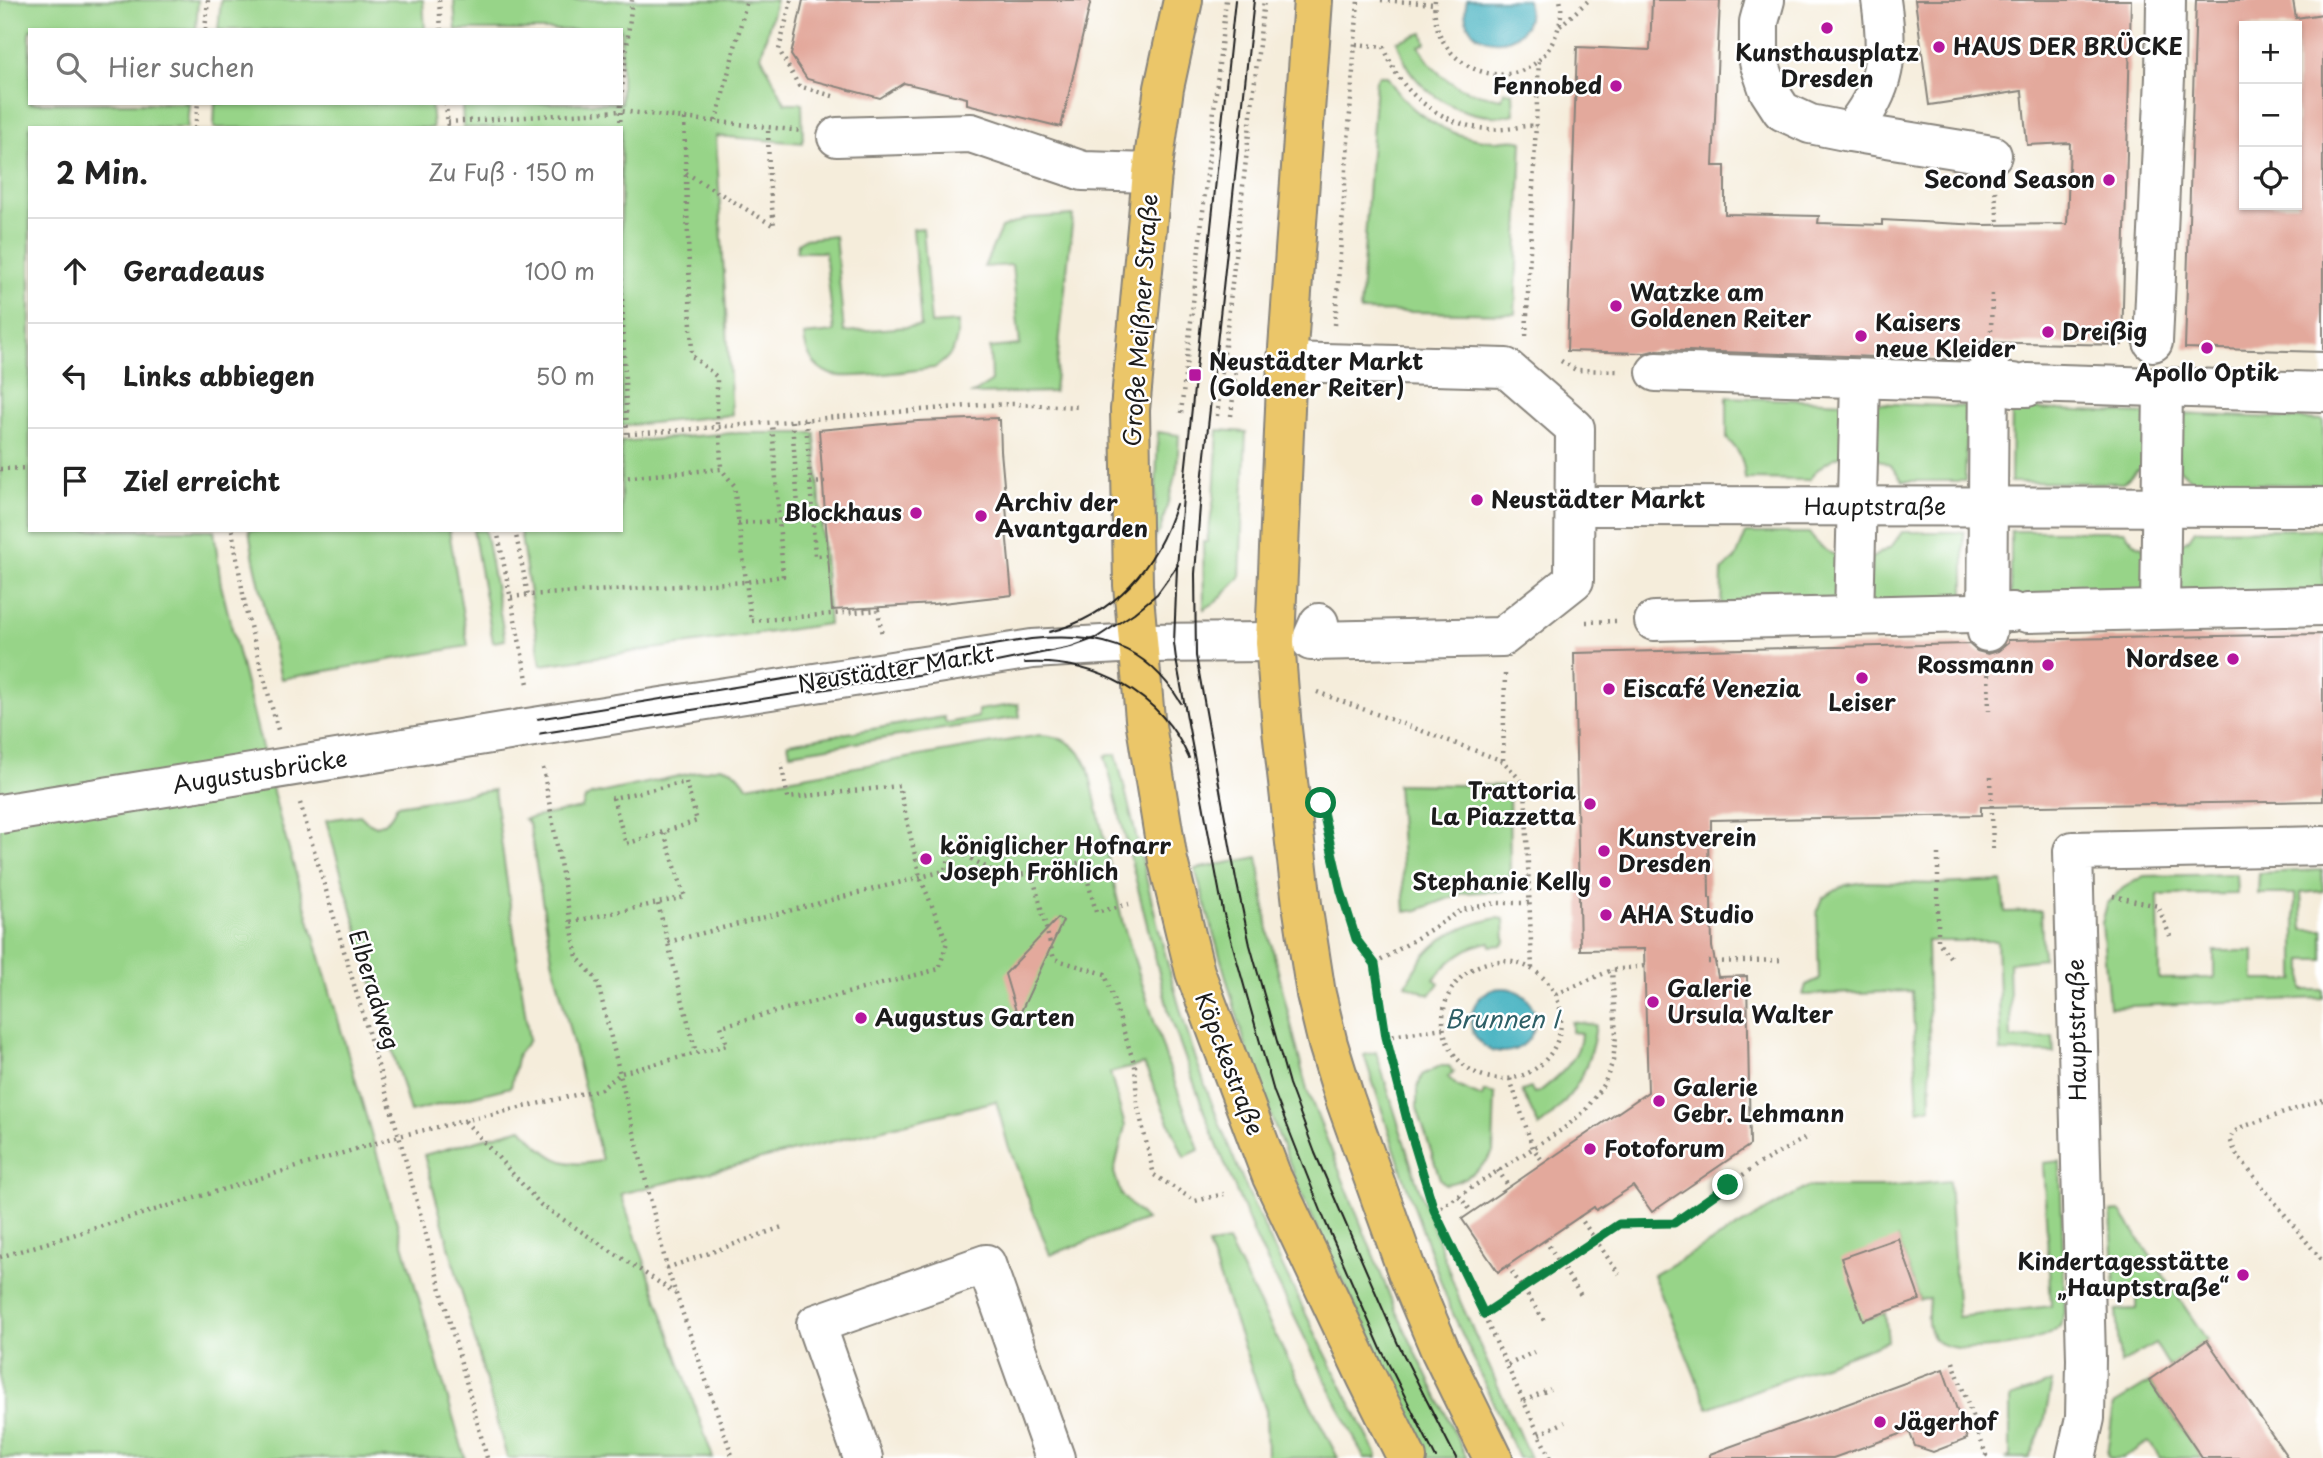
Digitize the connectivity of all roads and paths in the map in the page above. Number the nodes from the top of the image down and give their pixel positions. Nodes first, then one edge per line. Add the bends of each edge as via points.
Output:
1 (208, 0) edge
2 (439, 0) edge
3 (632, 0) edge
4 (747, 0) edge
5 (1183, 0) edge
6 (1226, 0) edge
7 (1264, 0) edge
8 (1313, 0) edge
9 (1358, 0) edge
10 (1381, 0) edge
11 (1560, 0) edge
12 (1589, 0) edge
13 (1765, 0) edge
14 (1881, 0) edge
15 (2166, 0) edge
16 (1435, 2) edge
17 (1559, 26) junction
18 (205, 28) edge
19 (441, 28) edge
20 (1356, 44) junction
21 (1539, 59) junction
22 (623, 83) edge
23 (198, 105) edge
24 (446, 105) edge
25 (621, 105) edge
26 (620, 111) junction
27 (684, 119) junction
28 (716, 121) junction
29 (448, 125) edge
30 (195, 126) edge
31 (620, 126) edge
32 (1537, 126) junction
33 (768, 127) junction
34 (1850, 132) junction
35 (824, 135) joint
36 (1992, 155) dead end
37 (685, 173) junction
38 (1152, 173) junction
39 (623, 310) edge
40 (1526, 340) dead end
41 (1329, 360) junction
42 (1287, 362) junction
43 (1656, 372) dead end
44 (2155, 372) junction
45 (1860, 379) junction
46 (2005, 379) junction
47 (2323, 392) edge
48 (1080, 407) dead end
49 (1181, 413) dead end
50 (1217, 416) dead end
51 (806, 420) junction
52 (792, 421) junction
53 (772, 423) junction
54 (717, 428) junction
55 (624, 435) edge
56 (28, 468) edge
57 (0, 469) edge
58 (721, 469) junction
59 (623, 478) edge
60 (825, 482) dead end
61 (810, 483) junction
62 (1585, 506) junction
63 (1857, 507) junction
64 (1988, 507) junction
65 (2162, 507) junction
66 (2323, 507) edge
67 (828, 519) dead end
68 (799, 521) junction
69 (813, 521) junction
70 (779, 522) junction
71 (738, 523) junction
72 (232, 532) edge
73 (497, 532) edge
74 (515, 532) edge
75 (830, 555) dead end
76 (745, 582) junction
77 (528, 595) junction
78 (511, 597) junction
79 (2323, 606) edge
80 (2160, 609) junction
81 (1854, 616) junction
82 (2003, 617) junction
83 (1654, 621) dead end
84 (1319, 623) dead end
85 (882, 636) dead end
86 (1275, 642) junction
87 (1137, 643) junction
88 (1505, 662) dead end
89 (528, 684) dead end
90 (1314, 703) dead end
91 (521, 729) joint
92 (282, 741) dead end
93 (1503, 761) junction
94 (781, 763) dead end
95 (543, 768) dead end
96 (1991, 777) dead end
97 (297, 794) dead end
98 (0, 814) edge
99 (664, 832) junction
100 (2323, 846) edge
101 (1993, 852) dead end
102 (1938, 854) dead end
103 (1032, 873) junction
104 (920, 877) junction
105 (1341, 891) dead end
106 (2074, 897) junction
107 (1530, 902) junction
108 (658, 904) junction
109 (1129, 904) dead end
110 (571, 922) junction
111 (2170, 936) dead end
112 (668, 942) junction
113 (1950, 957) dead end
114 (1783, 960) dead end
115 (1708, 962) dead end
116 (1375, 964) junction
117 (1645, 966) dead end
118 (1532, 969) junction
119 (1612, 970) junction
120 (1556, 994) junction
121 (1443, 1028) junction
122 (1386, 1037) junction
123 (696, 1053) junction
124 (621, 1073) junction
125 (1510, 1079) junction
126 (2323, 1100) edge
127 (465, 1121) junction
128 (399, 1136) junction
129 (1809, 1136) dead end
130 (1533, 1148) junction
131 (1544, 1163) dead end
132 (1498, 1170) junction
133 (1509, 1187) dead end
134 (1224, 1194) dead end
135 (1459, 1196) junction
136 (1434, 1210) junction
137 (1472, 1212) dead end
138 (1580, 1216) dead end
139 (785, 1226) dead end
140 (1545, 1240) dead end
141 (1595, 1240) junction
142 (0, 1257) edge
143 (2323, 1262) edge
144 (1560, 1263) junction
145 (1508, 1266) dead end
146 (667, 1268) junction
147 (1619, 1274) dead end
148 (1523, 1289) junction
149 (676, 1293) junction
150 (1583, 1297) dead end
151 (1484, 1314) junction
152 (1545, 1322) dead end
153 (1534, 1352) dead end
154 (1953, 1362) dead end
155 (1508, 1365) junction
156 (1550, 1389) dead end
157 (1524, 1401) junction
158 (1565, 1422) dead end
159 (1539, 1434) junction
160 (487, 1458) edge
161 (733, 1458) edge
162 (863, 1458) edge
163 (1055, 1458) edge
164 (1407, 1458) edge
165 (1493, 1458) edge
166 (1550, 1458) edge
167 (1982, 1458) edge
168 (2076, 1458) edge

1 - 18 path
2 - 19 path
3 - 22 path
4 - 28 path
5 - 38 main road, Große Meißner Straße
6 - 49 path
7 - 50 path
8 - 42 main road
9 - 20 path
10 - 16 path
11 - 17 path
12 - 17 path
13 - 34 street via 1759,22 1759,62 1775,101 1782,111 1811,124
14 - 34 street via 1884,67 1878,91
15 - 44 street
16 - 21 path via 1436,25 1446,47 1473,69 1501,75 1521,71
17 - 21 path
20 - 32 path via 1384,47 1399,77 1429,109 1472,127 1506,130
20 - 41 path
21 - 32 path
23 - 30 path
24 - 29 path
25 - 26 path
26 - 27 path
26 - 29 path
26 - 31 path
27 - 28 path
27 - 37 path
28 - 33 path
32 - 40 path
33 - 35 path
33 - 37 path via 774,226
34 - 36 street
35 - 38 street via 971,133 1083,171
37 - 54 path via 692,356 717,377
38 - 87 main road, Große Meißner Straße via 1130,410
39 - 55 path via 629,426
41 - 42 street
41 - 62 street via 1506,368 1575,428
42 - 86 main road
43 - 45 street
44 - 46 street
44 - 47 street
44 - 65 street
45 - 46 street
45 - 63 street
46 - 64 street
48 - 51 path via 1013,404
51 - 52 path
51 - 61 path
52 - 53 path
52 - 68 path
53 - 54 path
53 - 70 path
54 - 55 path
54 - 58 path
56 - 57 path
58 - 59 path
58 - 71 path via 734,485
60 - 61 path
61 - 69 path
62 - 63 street, Hauptstraße
62 - 84 street via 1574,580 1502,637 1311,641
63 - 64 street, Hauptstraße
63 - 81 street
64 - 65 street, Hauptstraße
64 - 82 street
65 - 66 street, Hauptstraße
65 - 80 street
67 - 69 path
68 - 69 path
68 - 70 path
69 - 75 path via 815,556
70 - 71 path
70 - 76 path via 783,576
71 - 76 path
72 - 92 path via 246,611
73 - 78 path
74 - 77 path
76 - 77 path
76 - 85 path via 751,621 878,610
77 - 78 path
78 - 89 path
79 - 80 street
80 - 82 street
81 - 82 street
81 - 83 street
86 - 87 street, Neustädter Markt
86 - 165 main road via 1301,904 1328,1044 1408,1274
87 - 91 street, Neustädter Markt via 1006,652
87 - 164 main road, Köpckestraße via 1168,861 1195,972 1272,1177
88 - 93 path
90 - 93 path via 1313,690
91 - 98 street, Augustusbrücke, bridge
93 - 107 path via 1525,785
94 - 104 path via 788,798 899,786
95 - 110 path
96 - 101 path
97 - 128 path, Elberadweg
99 - 99 path via 626,844 613,798 686,782 697,821
99 - 108 path via 685,897
100 - 106 street, Hauptstraße via 2073,851
102 - 113 path via 1938,941
103 - 104 path via 1005,878 954,849 944,871
103 - 109 path via 1083,862 1096,912
103 - 134 path via 1054,959 1105,974 1135,1066 1137,1103 1154,1175 1195,1201
104 - 112 path
104 - 123 path via 947,942 939,969 722,1026 727,1045
105 - 116 path via 1356,939
106 - 111 path via 2116,895 2158,906
106 - 168 street, Hauptstraße via 2086,1359 2085,1418
107 - 116 path via 1462,910
107 - 118 path
108 - 110 path
108 - 112 path
110 - 124 path via 577,957 597,980
112 - 123 path
114 - 115 path
116 - 122 path
117 - 119 path
118 - 120 path
118 - 121 path via 1500,960 1464,974 1451,990
119 - 120 path
119 - 130 path via 1616,1036 1605,1082 1585,1111
120 - 125 path via 1561,1034 1548,1058 1529,1073
121 - 122 path
121 - 125 path via 1452,1052 1469,1069 1491,1078
122 - 136 path
123 - 124 path
124 - 127 path via 601,1089
124 - 146 path
125 - 130 path
126 - 143 path via 2242,1127 2230,1139 2236,1154
127 - 128 path
127 - 149 path via 541,1205
128 - 142 path
128 - 160 path, Elberadweg
129 - 141 path via 1757,1165 1674,1223 1619,1224
130 - 131 path
130 - 132 path
132 - 133 path
132 - 135 path
135 - 136 path
135 - 137 path
136 - 151 path
138 - 141 path
139 - 146 path
140 - 144 path
141 - 144 path
141 - 147 path
144 - 148 path
144 - 150 path
145 - 148 path
146 - 149 path
148 - 151 path
148 - 152 path
149 - 161 path
151 - 155 path
153 - 155 path
154 - 167 path via 1986,1455
155 - 157 path
156 - 157 path
157 - 159 path
158 - 159 path
159 - 166 path
162 - 163 street via 816,1324 986,1264

